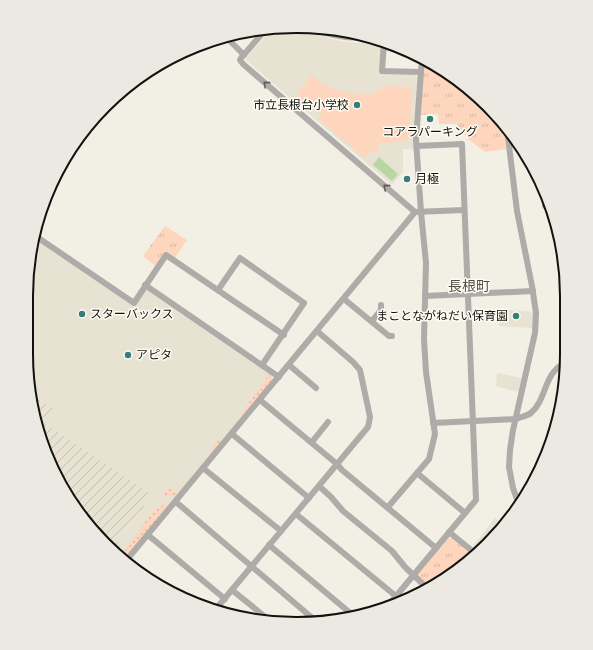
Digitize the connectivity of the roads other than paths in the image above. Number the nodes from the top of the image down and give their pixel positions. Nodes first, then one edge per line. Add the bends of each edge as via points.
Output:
1 (261, 35) edge
2 (230, 41) edge
3 (384, 48) edge
4 (244, 55) junction
5 (422, 65) edge
6 (421, 72) junction
7 (509, 141) edge
8 (417, 146) junction
9 (464, 210) junction
10 (418, 212) junction
11 (39, 239) edge
12 (145, 285) junction
13 (218, 290) junction
14 (533, 291) junction
15 (467, 294) junction
16 (425, 296) junction
17 (344, 299) junction
18 (381, 305) dead end
19 (372, 322) junction
20 (317, 331) junction
21 (284, 335) junction
22 (392, 336) dead end
23 (262, 365) junction
24 (289, 365) junction
25 (559, 366) edge
26 (279, 377) junction
27 (316, 388) dead end
28 (260, 400) junction
29 (516, 419) junction
30 (473, 421) junction
31 (328, 422) dead end
32 (433, 423) junction
33 (232, 434) junction
34 (312, 442) junction
35 (337, 464) junction
36 (203, 468) junction
37 (417, 473) junction
38 (319, 486) junction
39 (309, 498) junction
40 (517, 499) edge
41 (176, 502) junction
42 (388, 508) junction
43 (465, 513) junction
44 (296, 514) junction
45 (281, 531) junction
46 (449, 532) junction
47 (148, 535) junction
48 (269, 546) junction
49 (436, 548) junction
50 (472, 550) edge
51 (130, 558) edge
52 (252, 567) junction
53 (414, 575) junction
54 (423, 585) edge
55 (232, 590) junction
56 (396, 596) joint
57 (224, 599) junction
58 (219, 605) edge
59 (349, 612) edge
60 (263, 615) edge
61 (310, 616) edge

1 - 4 street
2 - 4 street
3 - 6 street via 382,71
10 -> 4 street via 243,64 240,60
5 - 6 street
6 - 8 street
7 - 14 street via 517,211
8 - 9 street via 462,144
8 - 10 street
9 - 10 street
9 - 15 street
10 - 16 street via 426,263
10 - 17 street
11 - 12 street via 134,303
12 - 13 street via 166,255
12 - 23 street
13 - 21 street
13 - 21 street via 240,258 304,303
14 - 15 street
14 - 29 street via 535,332
15 - 16 street
15 - 30 street
16 - 32 street via 426,372
17 - 19 street
17 - 20 street
18 - 19 street via 381,310
19 - 22 street
20 - 24 street
20 - 35 street via 360,370 370,417 368,427
21 - 23 street
23 - 26 street
24 - 26 street
24 - 27 street
25 - 29 street via 550,376 536,406 530,413
26 - 28 street
28 - 33 street
28 - 34 street
29 - 30 street
29 - 40 street via 510,450 510,467
30 - 32 street
30 - 43 street via 476,500
31 - 34 street
32 - 37 street via 434,434 429,459
33 - 36 street
33 - 39 street
34 - 35 street
35 - 38 street
35 - 42 street
36 - 41 street
36 - 45 street
37 - 42 street
37 - 43 street
38 - 39 street
38 - 53 street via 344,511 392,551
39 - 44 street
41 - 47 street
41 - 52 street
42 - 49 street
43 - 46 street
44 - 45 street
44 - 56 street
45 - 48 street
46 - 49 street
46 - 50 street
47 - 51 street
47 - 57 street
48 - 52 street
48 - 59 street
49 - 53 street
52 - 55 street
52 - 61 street
53 - 54 street
53 - 56 street
55 - 57 street
55 - 60 street
57 - 58 street

